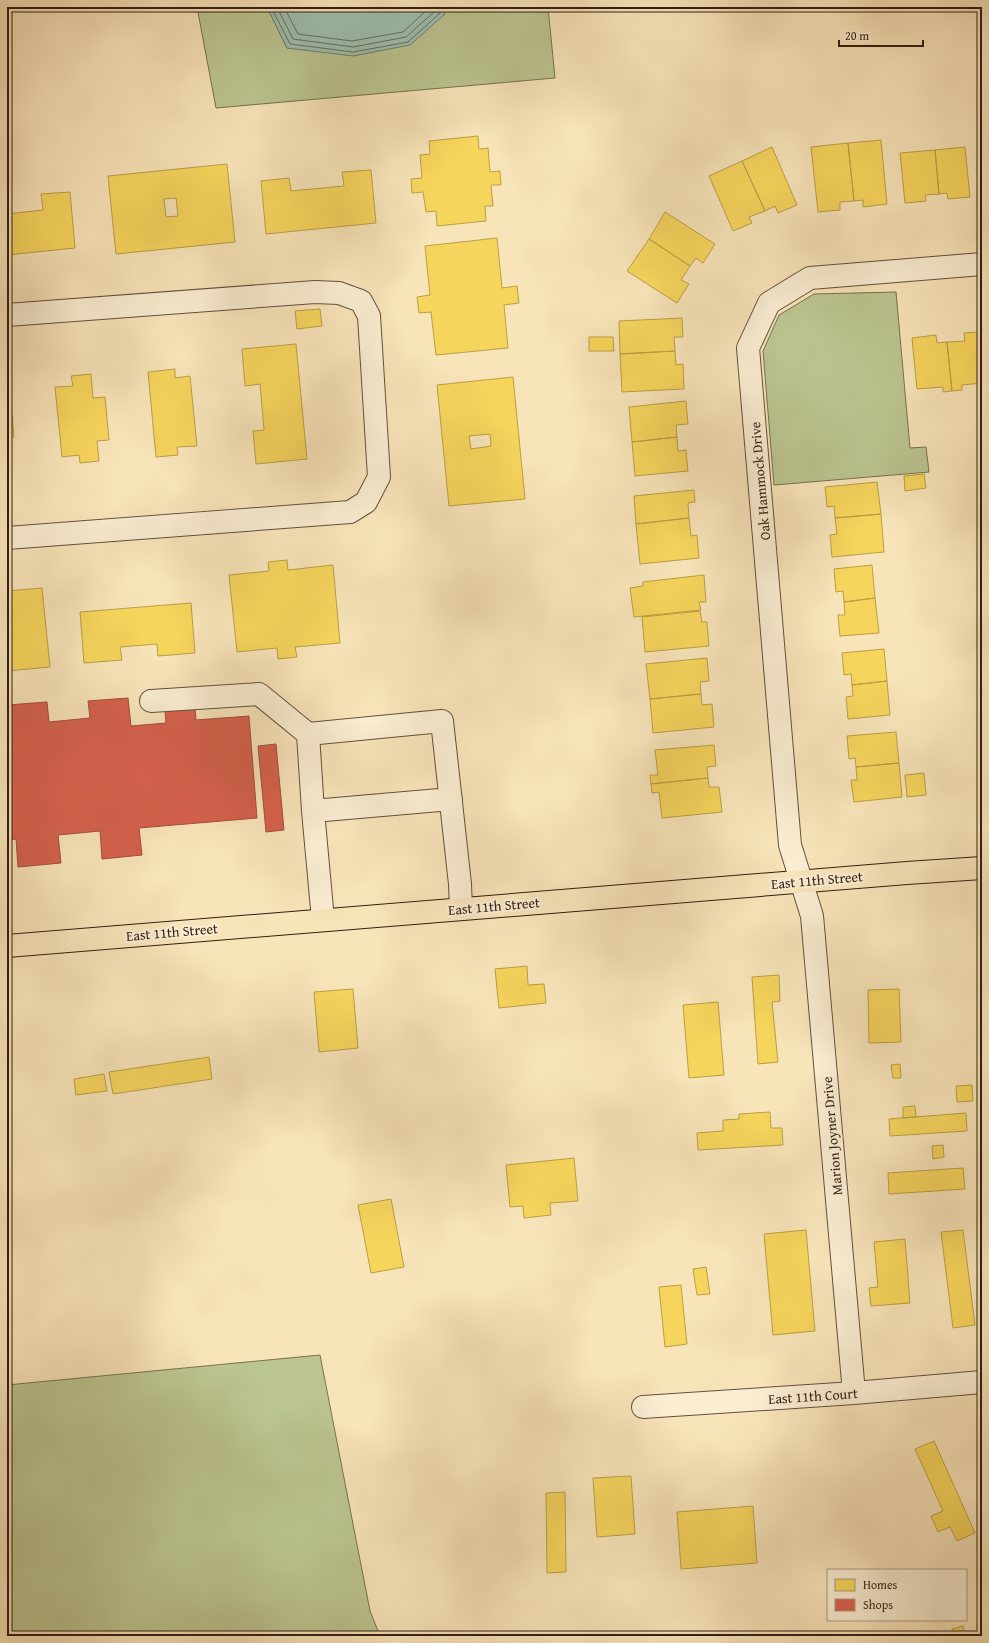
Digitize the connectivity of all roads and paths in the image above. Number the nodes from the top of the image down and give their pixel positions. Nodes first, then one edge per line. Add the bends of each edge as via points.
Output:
1 (982, 264) edge
2 (7, 316) edge
3 (7, 538) edge
4 (151, 701) dead end
5 (308, 734) junction
6 (451, 799) junction
7 (313, 811) junction
8 (982, 868) edge
9 (801, 881) junction
10 (461, 909) junction
11 (323, 920) junction
12 (7, 946) edge
13 (982, 1382) edge
14 (854, 1393) junction
15 (643, 1407) dead end

1 - 9 street, Oak Hammock Drive via 810,278 769,302 748,348 790,845
2 - 3 street via 315,292 338,293 361,301 369,316 379,477 366,502 350,512
4 - 5 street via 259,694
5 - 6 street via 442,721
5 - 7 street
6 - 7 street
6 - 10 street
7 - 11 street
8 - 9 main road, East 11th Street
9 - 10 main road, East 11th Street
9 - 14 street, Marion Joyner Drive via 812,916
10 - 11 main road, East 11th Street
11 - 12 main road, East 11th Street
13 - 14 street, East 11th Court
14 - 15 street, East 11th Court

